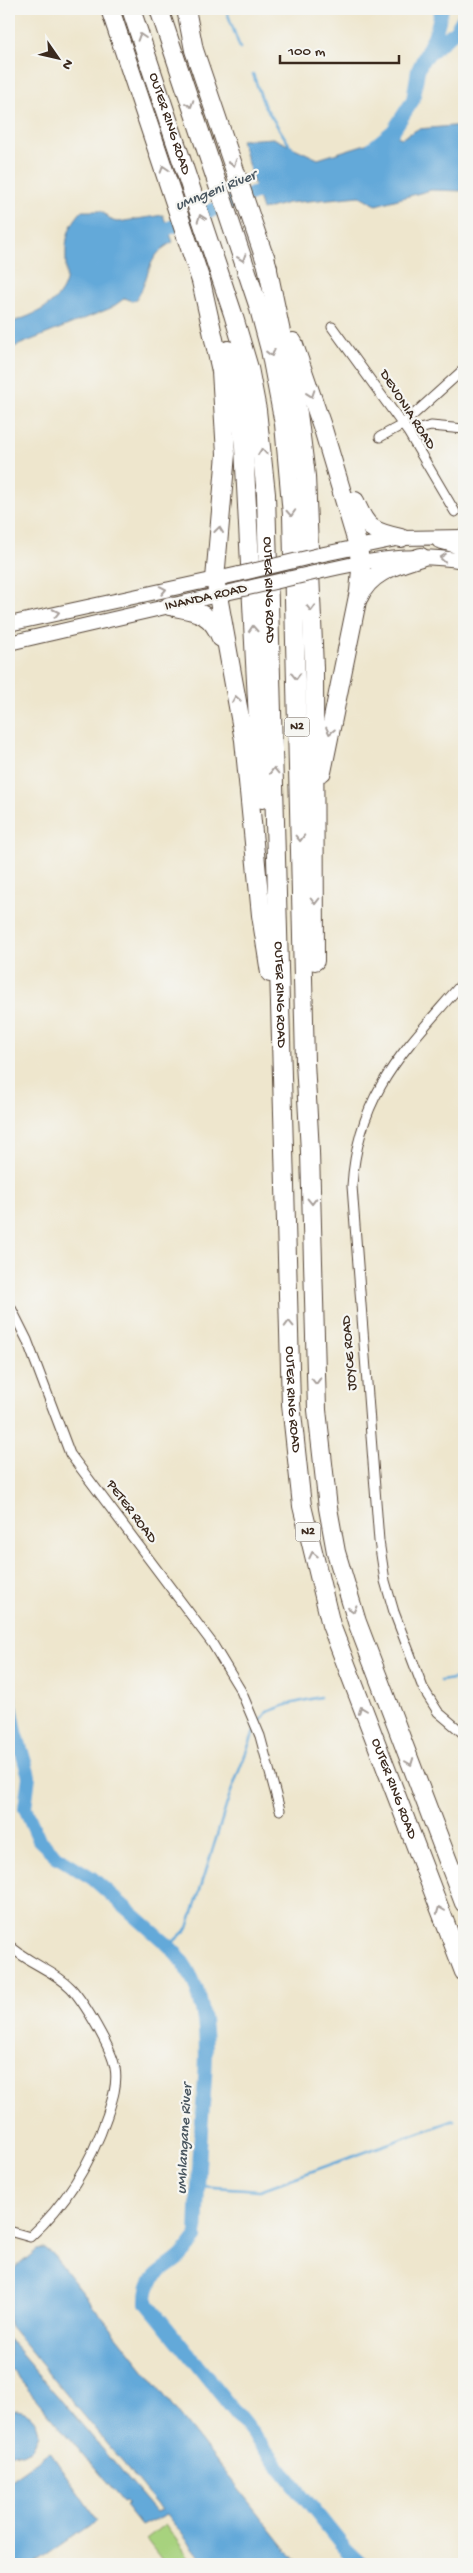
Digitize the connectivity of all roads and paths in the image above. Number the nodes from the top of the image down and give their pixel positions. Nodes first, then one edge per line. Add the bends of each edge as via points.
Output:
1 (98, 9) edge
2 (110, 9) edge
3 (131, 9) edge
4 (159, 9) edge
5 (177, 9) edge
6 (187, 9) edge
7 (121, 38) junction
8 (193, 43) junction
9 (270, 301) junction
10 (221, 318) junction
11 (332, 327) dead end
12 (464, 369) edge
13 (402, 425) junction
14 (323, 429) junction
15 (464, 429) edge
16 (408, 432) junction
17 (380, 437) dead end
18 (455, 512) dead end
19 (464, 531) edge
20 (426, 536) junction
21 (464, 537) edge
22 (401, 538) junction
23 (464, 548) edge
24 (359, 554) junction
25 (421, 557) junction
26 (464, 561) edge
27 (216, 587) junction
28 (169, 606) joint
29 (356, 606) junction
30 (196, 607) junction
31 (9, 624) edge
32 (9, 642) edge
33 (228, 657) junction
34 (315, 817) junction
35 (270, 974) junction
36 (464, 981) edge
37 (281, 1065) junction
38 (310, 1152) junction
39 (9, 1304) edge
40 (464, 1734) edge
41 (280, 1810) dead end
42 (464, 1903) edge
43 (9, 1944) edge
44 (464, 1972) edge
45 (9, 2231) edge

1 - 7 highway
2 - 7 highway
10 -> 3 highway, OUTER RING ROAD / N2
4 -> 9 highway, OUTER RING ROAD / N2
5 - 8 highway
6 - 8 highway
10 -> 7 highway via 201,281
8 -> 9 highway via 264,256
9 -> 14 highway
9 -> 34 highway via 298,413 306,476 314,668
9 -> 38 highway, OUTER RING ROAD / N2 via 292,514
27 -> 10 highway via 226,454
35 -> 10 highway via 244,447 233,370
37 -> 10 highway, OUTER RING ROAD / N2 via 266,494 249,368
11 - 13 street, DEVONIA ROAD
12 - 13 street
13 - 16 street, DEVONIA ROAD
13 - 17 street
14 - 22 highway via 363,520 378,533
14 - 24 highway
15 - 16 street via 431,426
16 - 18 street, DEVONIA ROAD
19 - 20 main road via 436,532
20 - 21 main road, INANDA ROAD
20 - 22 main road, INANDA ROAD
20 - 23 main road
22 - 24 main road, INANDA ROAD
24 - 25 main road, INANDA ROAD
24 - 27 main road, INANDA ROAD, bridge via 319,555 239,574
24 - 27 main road, INANDA ROAD, bridge via 318,572 239,590
24 - 29 highway
26 -> 25 main road, INANDA ROAD
25 - 29 highway via 376,575 362,590
27 - 30 main road, INANDA ROAD
31 -> 27 main road, INANDA ROAD via 190,584
27 - 33 highway
28 - 30 highway
28 - 32 main road, INANDA ROAD
29 -> 34 highway
30 - 33 highway via 216,624
35 -> 33 highway via 244,740
34 -> 38 highway via 316,1032
35 - 37 highway
36 - 40 street, JOYCE ROAD via 384,1078 358,1141 352,1186 384,1581 426,1694 438,1712
44 -> 37 highway, OUTER RING ROAD / N2 via 330,1624 302,1506 291,1404
38 -> 42 highway, OUTER RING ROAD / N2 via 317,1410 321,1459 336,1552 370,1660
39 - 41 street, PETER ROAD via 27,1340 70,1454 212,1643 241,1691 260,1736
43 - 45 street via 72,1989 107,2045 116,2078 110,2107 90,2159 61,2205 30,2237

